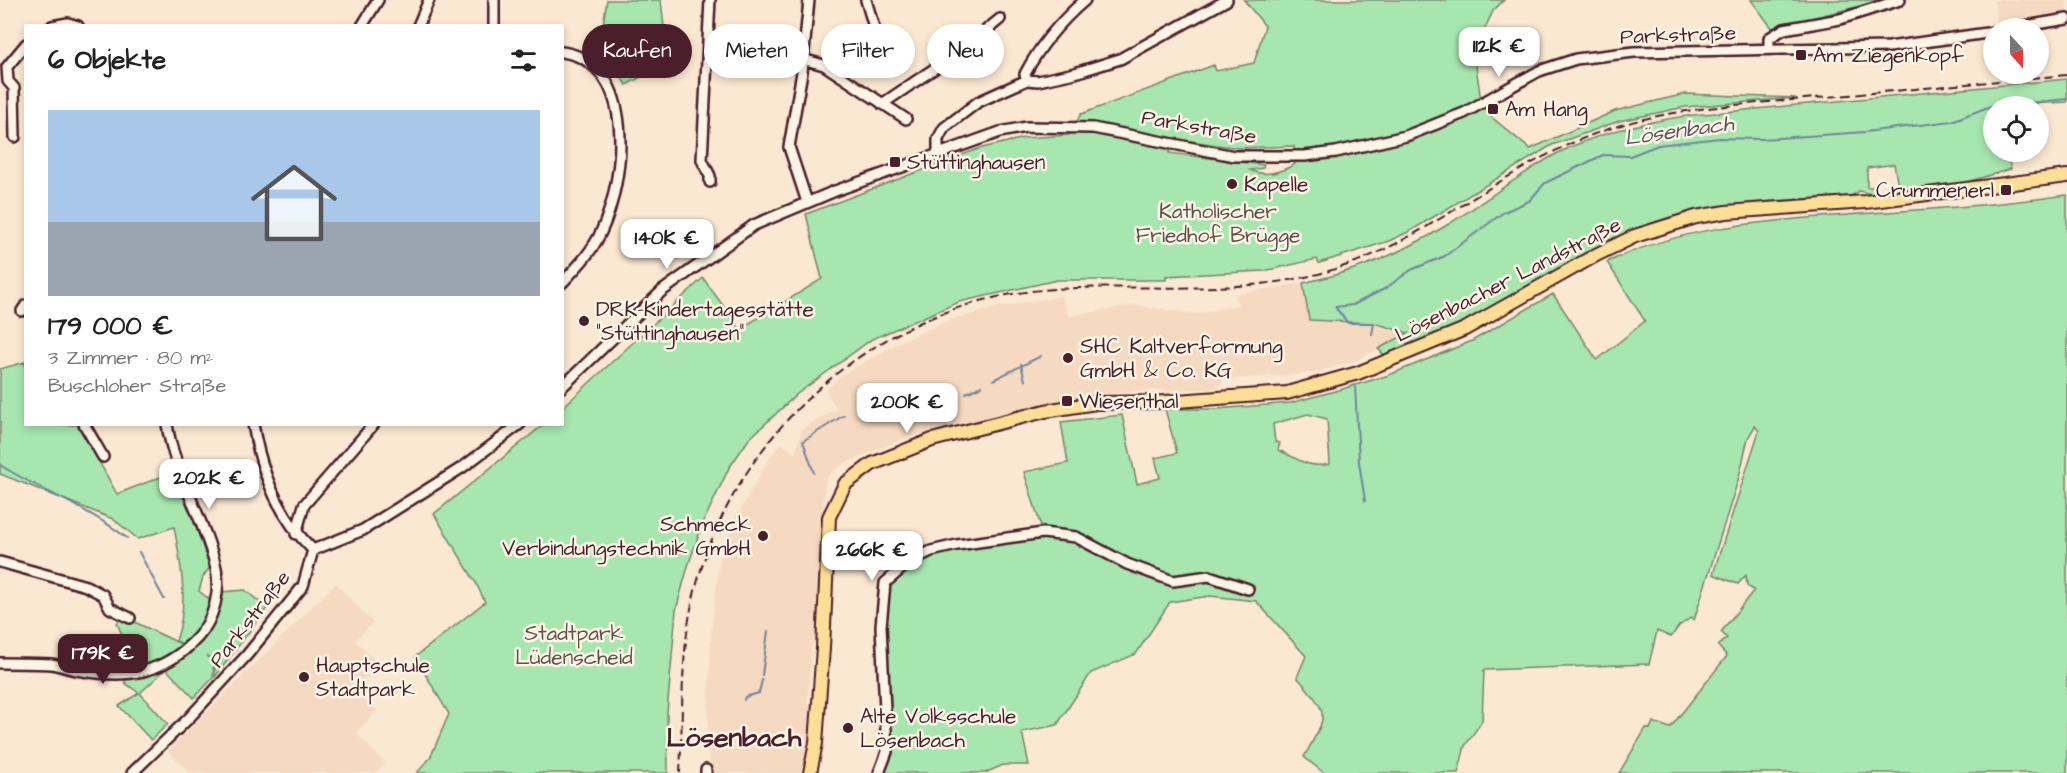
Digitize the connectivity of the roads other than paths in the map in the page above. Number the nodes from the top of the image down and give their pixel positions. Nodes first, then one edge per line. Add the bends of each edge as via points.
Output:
1 (378, 0) edge
2 (429, 0) edge
3 (494, 0) edge
4 (710, 0) edge
5 (809, 0) edge
6 (866, 0) edge
7 (1085, 0) edge
8 (1227, 0) edge
9 (1900, 0) edge
10 (1000, 18) dead end
11 (2067, 19) edge
12 (2049, 22) edge
13 (363, 24) edge
14 (419, 24) edge
15 (494, 24) edge
16 (806, 24) edge
17 (873, 24) edge
18 (1983, 34) edge
19 (24, 46) edge
20 (1769, 50) junction
21 (564, 52) edge
22 (809, 61) edge
23 (801, 78) edge
24 (1027, 80) junction
25 (882, 104) junction
26 (906, 119) dead end
27 (15, 137) dead end
28 (938, 152) junction
29 (2067, 176) edge
30 (710, 182) dead end
31 (807, 202) junction
32 (564, 281) edge
33 (564, 385) edge
34 (85, 426) edge
35 (168, 426) edge
36 (253, 426) edge
37 (372, 426) edge
38 (517, 426) edge
39 (103, 458) dead end
40 (296, 534) junction
41 (313, 550) junction
42 (0, 562) edge
43 (1248, 589) dead end
44 (130, 618) dead end
45 (0, 663) edge
46 (132, 773) edge
47 (810, 773) edge
48 (879, 773) edge

1 - 13 street
2 - 14 street
3 - 15 street
4 - 30 street via 702,160
5 - 16 street
6 - 17 street
7 - 24 street via 1029,65
8 - 24 street via 1113,62 1038,81
9 - 20 street via 1840,19 1784,28 1769,38
10 - 25 street via 962,50
11 - 12 street
18 - 20 street, Parkstraße via 1889,47
19 - 27 street via 7,67 8,81 14,88
20 - 28 street, Parkstraße via 1634,52 1576,59 1539,71 1432,126 1379,144 1305,156 1234,156 1133,134 1063,127 1000,132
21 - 32 street via 581,56 605,76 614,96 621,161 602,232
22 - 25 street via 824,65
23 - 31 street via 789,147
24 - 28 street via 978,102 944,128 938,139
25 - 26 street
28 - 31 street, Parkstraße
29 - 47 main road, Lösenbacher Landstraße via 1865,202 1696,217 1626,241 1465,330 1358,374 1287,393 1096,403 1045,411 932,440 872,464 845,484 829,517 816,743
31 - 33 street, Parkstraße via 754,225 697,264 662,291
34 - 39 street
35 - 45 street via 216,568 216,595 205,629 174,659 138,674 76,670 53,664
36 - 40 street via 270,489
37 - 40 street via 304,506
38 - 41 street via 463,467 363,530
40 - 41 street
41 - 46 street, Parkstraße via 303,586 247,655
42 - 44 street via 87,586 103,595 110,608
43 - 48 street via 1209,576 1173,581 1126,564 1076,537 1059,534 957,545 909,561 885,583 881,639 887,752

